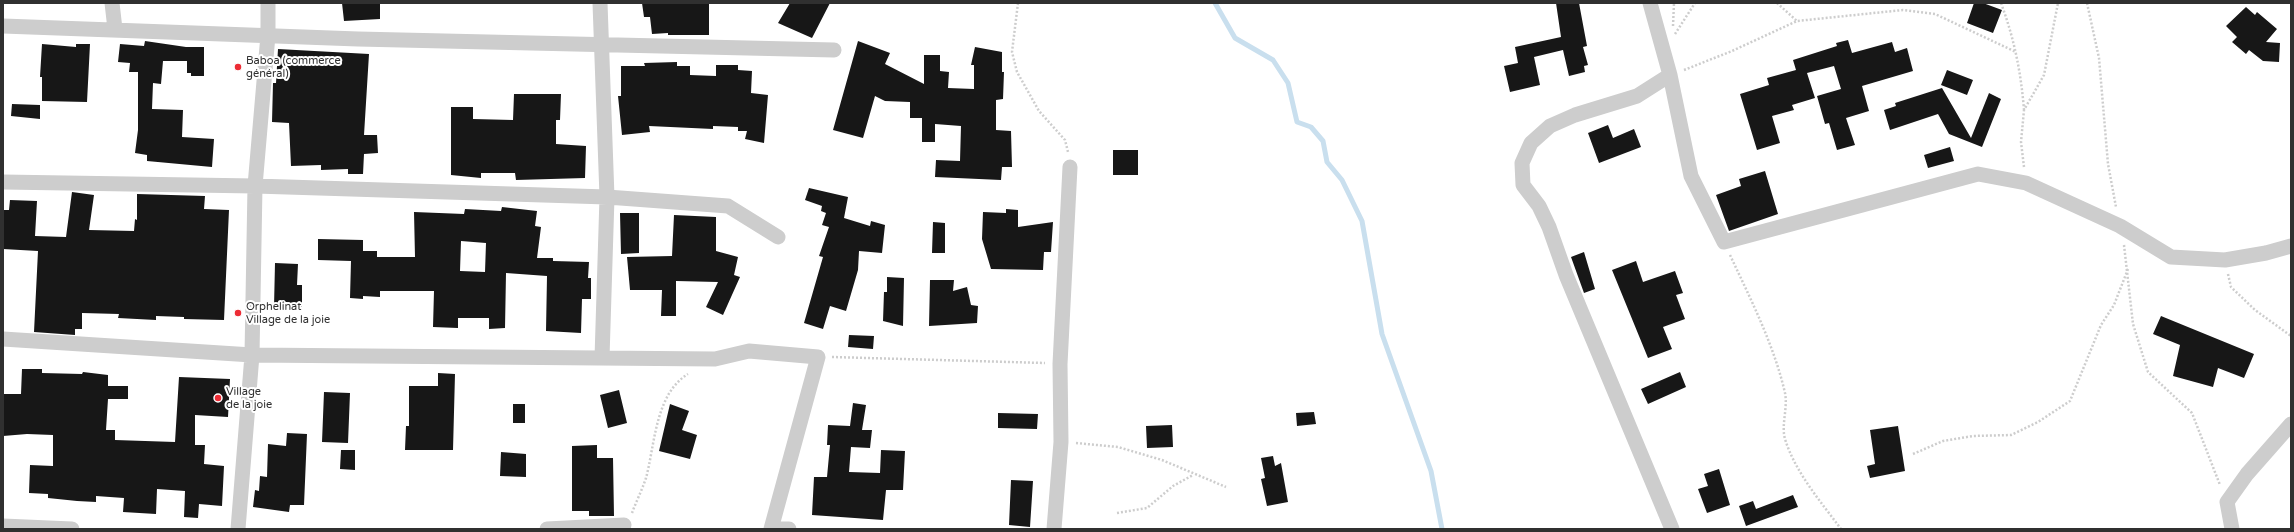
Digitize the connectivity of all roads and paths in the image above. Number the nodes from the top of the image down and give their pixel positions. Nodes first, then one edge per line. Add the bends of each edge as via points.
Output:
1 (112, 3) edge
2 (268, 3) edge
3 (600, 3) edge
4 (1018, 3) edge
5 (1650, 3) edge
6 (1674, 3) edge
7 (1695, 3) edge
8 (1777, 3) edge
9 (2001, 3) edge
10 (2058, 3) edge
11 (2087, 3) edge
12 (1797, 21) junction
13 (3, 26) edge
14 (115, 29) junction
15 (268, 35) junction
16 (601, 44) junction
17 (834, 50) dead end
18 (2016, 52) junction
19 (1670, 75) junction
20 (2024, 110) junction
21 (1070, 167) joint
22 (3, 182) edge
23 (2026, 183) junction
24 (255, 186) junction
25 (607, 197) junction
26 (2120, 226) junction
27 (778, 237) dead end
28 (1724, 242) junction
29 (2291, 246) edge
30 (2225, 260) junction
31 (2128, 268) junction
32 (2291, 336) edge
33 (3, 339) edge
34 (252, 355) junction
35 (818, 357) junction
36 (602, 358) junction
37 (1060, 364) junction
38 (690, 373) dead end
39 (2291, 424) edge
40 (1061, 442) junction
41 (1913, 454) dead end
42 (1194, 475) junction
43 (1226, 487) dead end
44 (2227, 502) junction
45 (1117, 513) dead end
46 (624, 525) joint
47 (3, 526) edge
48 (72, 529) edge
49 (238, 529) edge
50 (547, 529) edge
51 (771, 529) edge
52 (789, 529) edge
53 (1054, 529) edge
54 (1672, 529) edge
55 (1842, 529) edge
56 (2232, 529) edge

1 - 14 street
2 - 15 street
3 - 16 street
4 - 21 path via 1012,52 1017,72 1039,111 1065,140
5 - 19 street
6 - 7 path via 1673,38
8 - 12 path
9 - 18 path
10 - 20 path via 2044,74
11 - 26 path via 2099,58 2108,164
12 - 18 path via 1903,10 1935,14
12 - 19 path via 1732,51
13 - 14 street
14 - 15 street
15 - 16 street
15 - 24 street
16 - 17 street
16 - 25 street
18 - 20 path via 2022,77
19 - 28 street via 1691,176
19 - 54 street via 1637,96 1575,115 1550,126 1531,143 1522,162 1523,185 1539,206 1549,227 1566,276
20 - 23 path via 2021,142
21 - 37 street
22 - 24 street
23 - 26 street
23 - 28 street via 1978,174
24 - 25 street
24 - 34 street
25 - 27 street via 728,206
25 - 36 street
26 - 30 street via 2171,257
26 - 31 path
28 - 55 path via 1767,336 1778,369 1786,395 1785,438 1798,466
29 - 30 street via 2266,254
30 - 32 path via 2231,287 2255,310
31 - 41 path via 2070,401 2038,422 2011,434 1943,441
31 - 44 path via 2133,324 2148,372 2192,413
33 - 34 street
34 - 36 street
34 - 49 street
35 - 36 street via 749,351 715,359
35 - 37 path
35 - 51 street
37 - 40 street
38 - 46 path via 672,388 663,406 646,479 631,515
39 - 44 street via 2247,474
40 - 42 path via 1118,447 1162,460
40 - 53 street
42 - 43 path
42 - 45 path via 1173,486 1147,508
44 - 56 street
46 - 50 street
47 - 48 street
51 - 52 street

